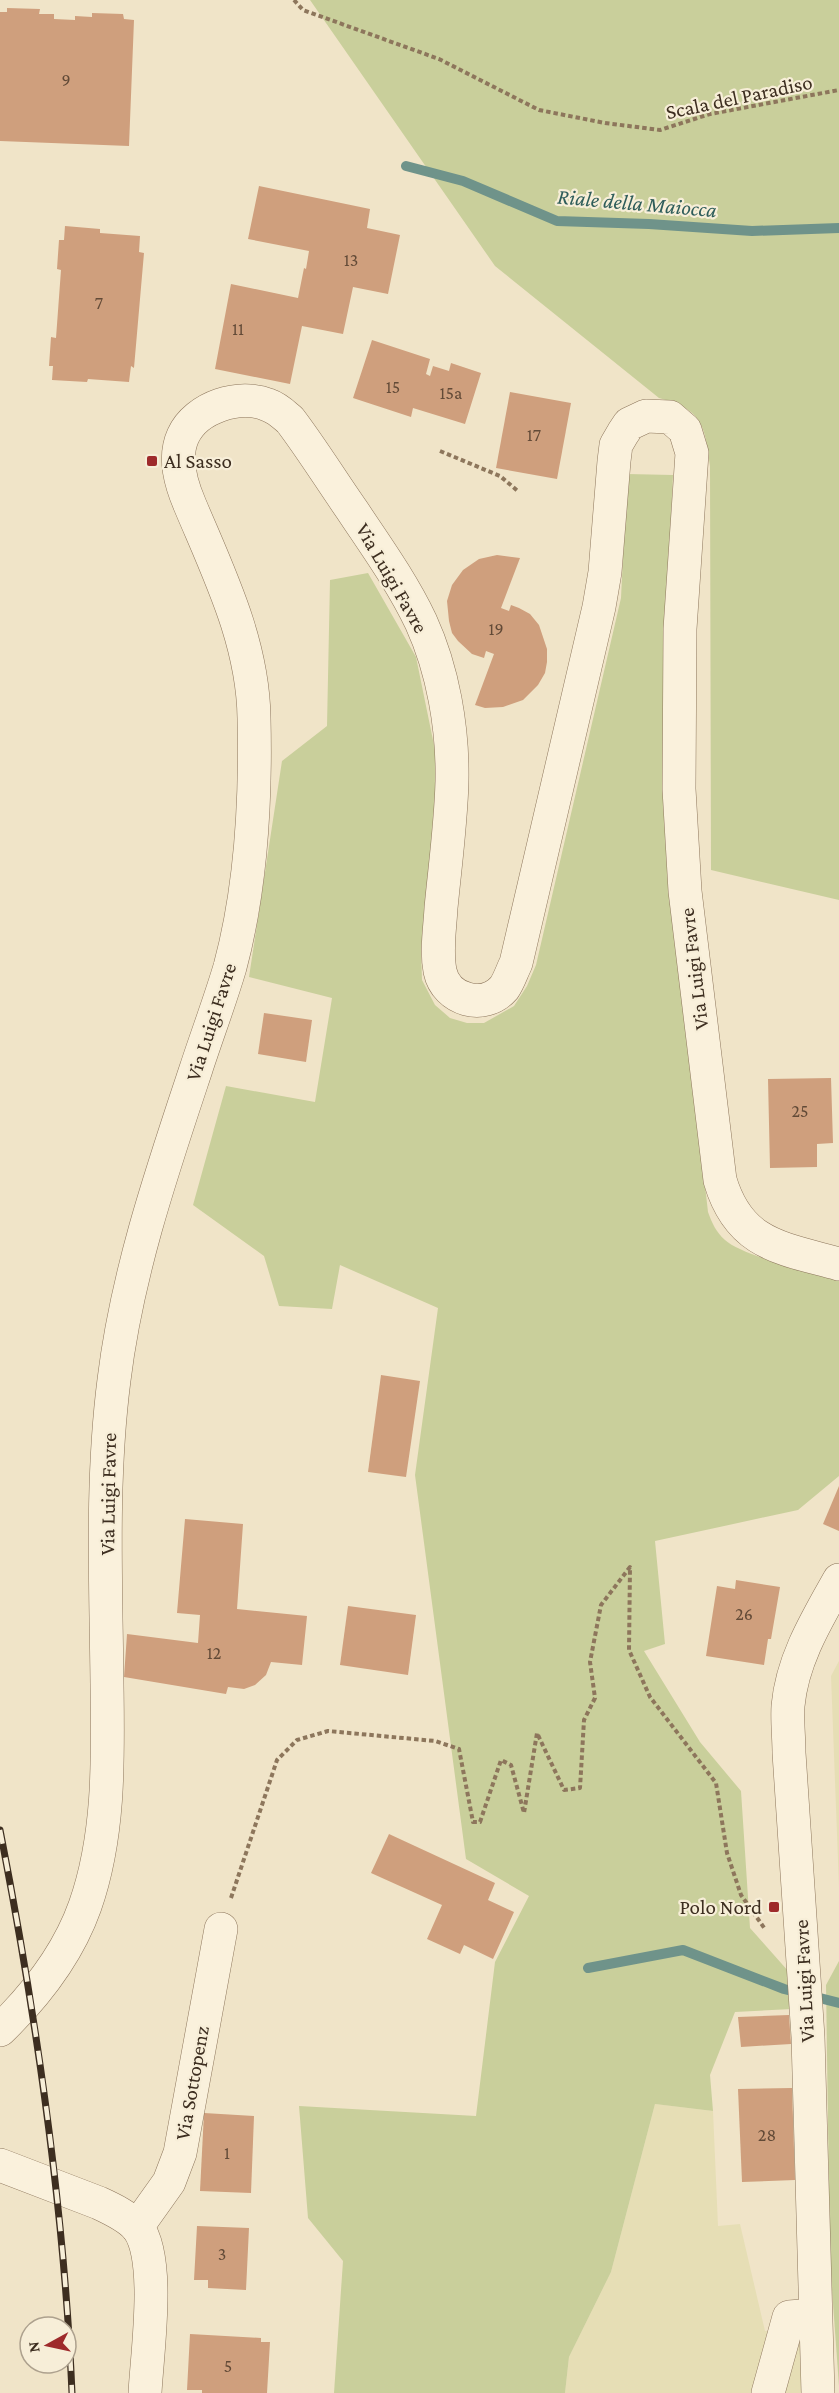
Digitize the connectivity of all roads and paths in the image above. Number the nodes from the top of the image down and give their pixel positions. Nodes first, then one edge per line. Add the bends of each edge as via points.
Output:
1 (294, 0) edge
2 (839, 90) edge
3 (440, 451) dead end
4 (519, 492) dead end
5 (839, 1264) edge
6 (839, 1580) edge
7 (221, 1929) joint
8 (804, 1959) junction
9 (0, 2030) edge
10 (0, 2165) edge
11 (137, 2227) junction
12 (814, 2315) junction
13 (145, 2393) edge
14 (768, 2393) edge
15 (819, 2393) edge

1 - 2 path, Scala del Paradiso via 303,10 439,59 539,110 660,130 710,114
3 - 4 path via 500,476
5 - 9 street, Via Luigi Favre via 784,1249 750,1232 729,1209 720,1180 681,842 678,680 692,453 686,430 670,417 646,416 629,424 616,445 599,607 516,963 503,988 485,999 475,1000 455,994 440,973 438,941 450,811 451,746 438,670 421,622 390,566 290,420 266,403 252,401 227,403 202,414 184,434 178,464 187,497 236,619 250,669 254,718 250,851 230,966 140,1244 114,1377 106,1467 108,1743 104,1823 97,1866 67,1947 49,1975
6 - 8 street, Via Luigi Favre via 799,1657 788,1706
7 - 8 path via 277,1760 297,1740 328,1731 435,1741 459,1749 473,1822 480,1822 501,1760 511,1765 524,1813 537,1733 564,1790 580,1788 584,1720 595,1698 590,1662 601,1605 630,1567 629,1650 650,1697 716,1783 727,1853 741,1895 779,1950
7 - 11 street, Via Sottopenz via 180,2153 169,2182
8 - 12 street, Via Luigi Favre
10 - 11 street via 99,2203
11 - 13 street via 147,2247 151,2280
12 - 14 street via 789,2317
12 - 15 street, Via Luigi Favre

